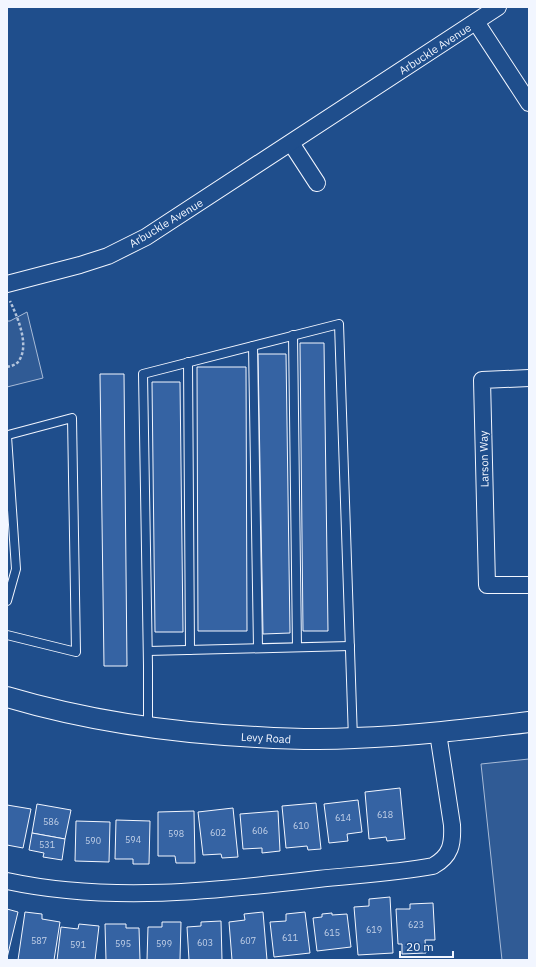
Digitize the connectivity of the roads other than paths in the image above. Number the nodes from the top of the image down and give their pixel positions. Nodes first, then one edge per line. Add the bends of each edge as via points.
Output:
1 (498, 7) edge
2 (476, 22) junction
3 (529, 103) edge
4 (291, 143) junction
5 (317, 183) dead end
6 (7, 284) edge
7 (293, 336) junction
8 (253, 346) junction
9 (188, 362) junction
10 (529, 378) edge
11 (7, 436) edge
12 (11, 548) edge
13 (529, 585) edge
14 (7, 601) edge
15 (7, 635) edge
16 (350, 646) junction
17 (297, 647) junction
18 (258, 648) junction
19 (148, 650) junction
20 (190, 650) junction
21 (7, 697) edge
22 (529, 722) edge
23 (148, 727) junction
24 (438, 733) junction
25 (353, 738) junction
26 (7, 881) edge

1 - 2 street, Arbuckle Avenue
2 - 3 street
2 - 4 street, Arbuckle Avenue
4 - 5 street
4 - 6 street, Arbuckle Avenue via 140,240 108,256
7 - 8 lane
7 - 16 lane via 339,324
7 - 17 lane
8 - 9 lane
8 - 18 lane
9 - 19 lane via 143,374
9 - 20 lane
10 - 13 street, Larson Way via 482,380 487,585
11 - 12 lane
11 - 15 lane via 72,418 76,652
12 - 14 lane via 16,569
16 - 17 lane
16 - 25 lane
17 - 18 lane
18 - 20 lane
19 - 20 lane
19 - 23 lane
21 - 23 street, Levy Road via 99,719
22 - 24 street, Levy Road
23 - 25 street, Levy Road via 215,735 294,739
24 - 25 street, Levy Road
24 - 26 street via 452,834 450,849 446,856 433,866 255,887 167,893 54,890

